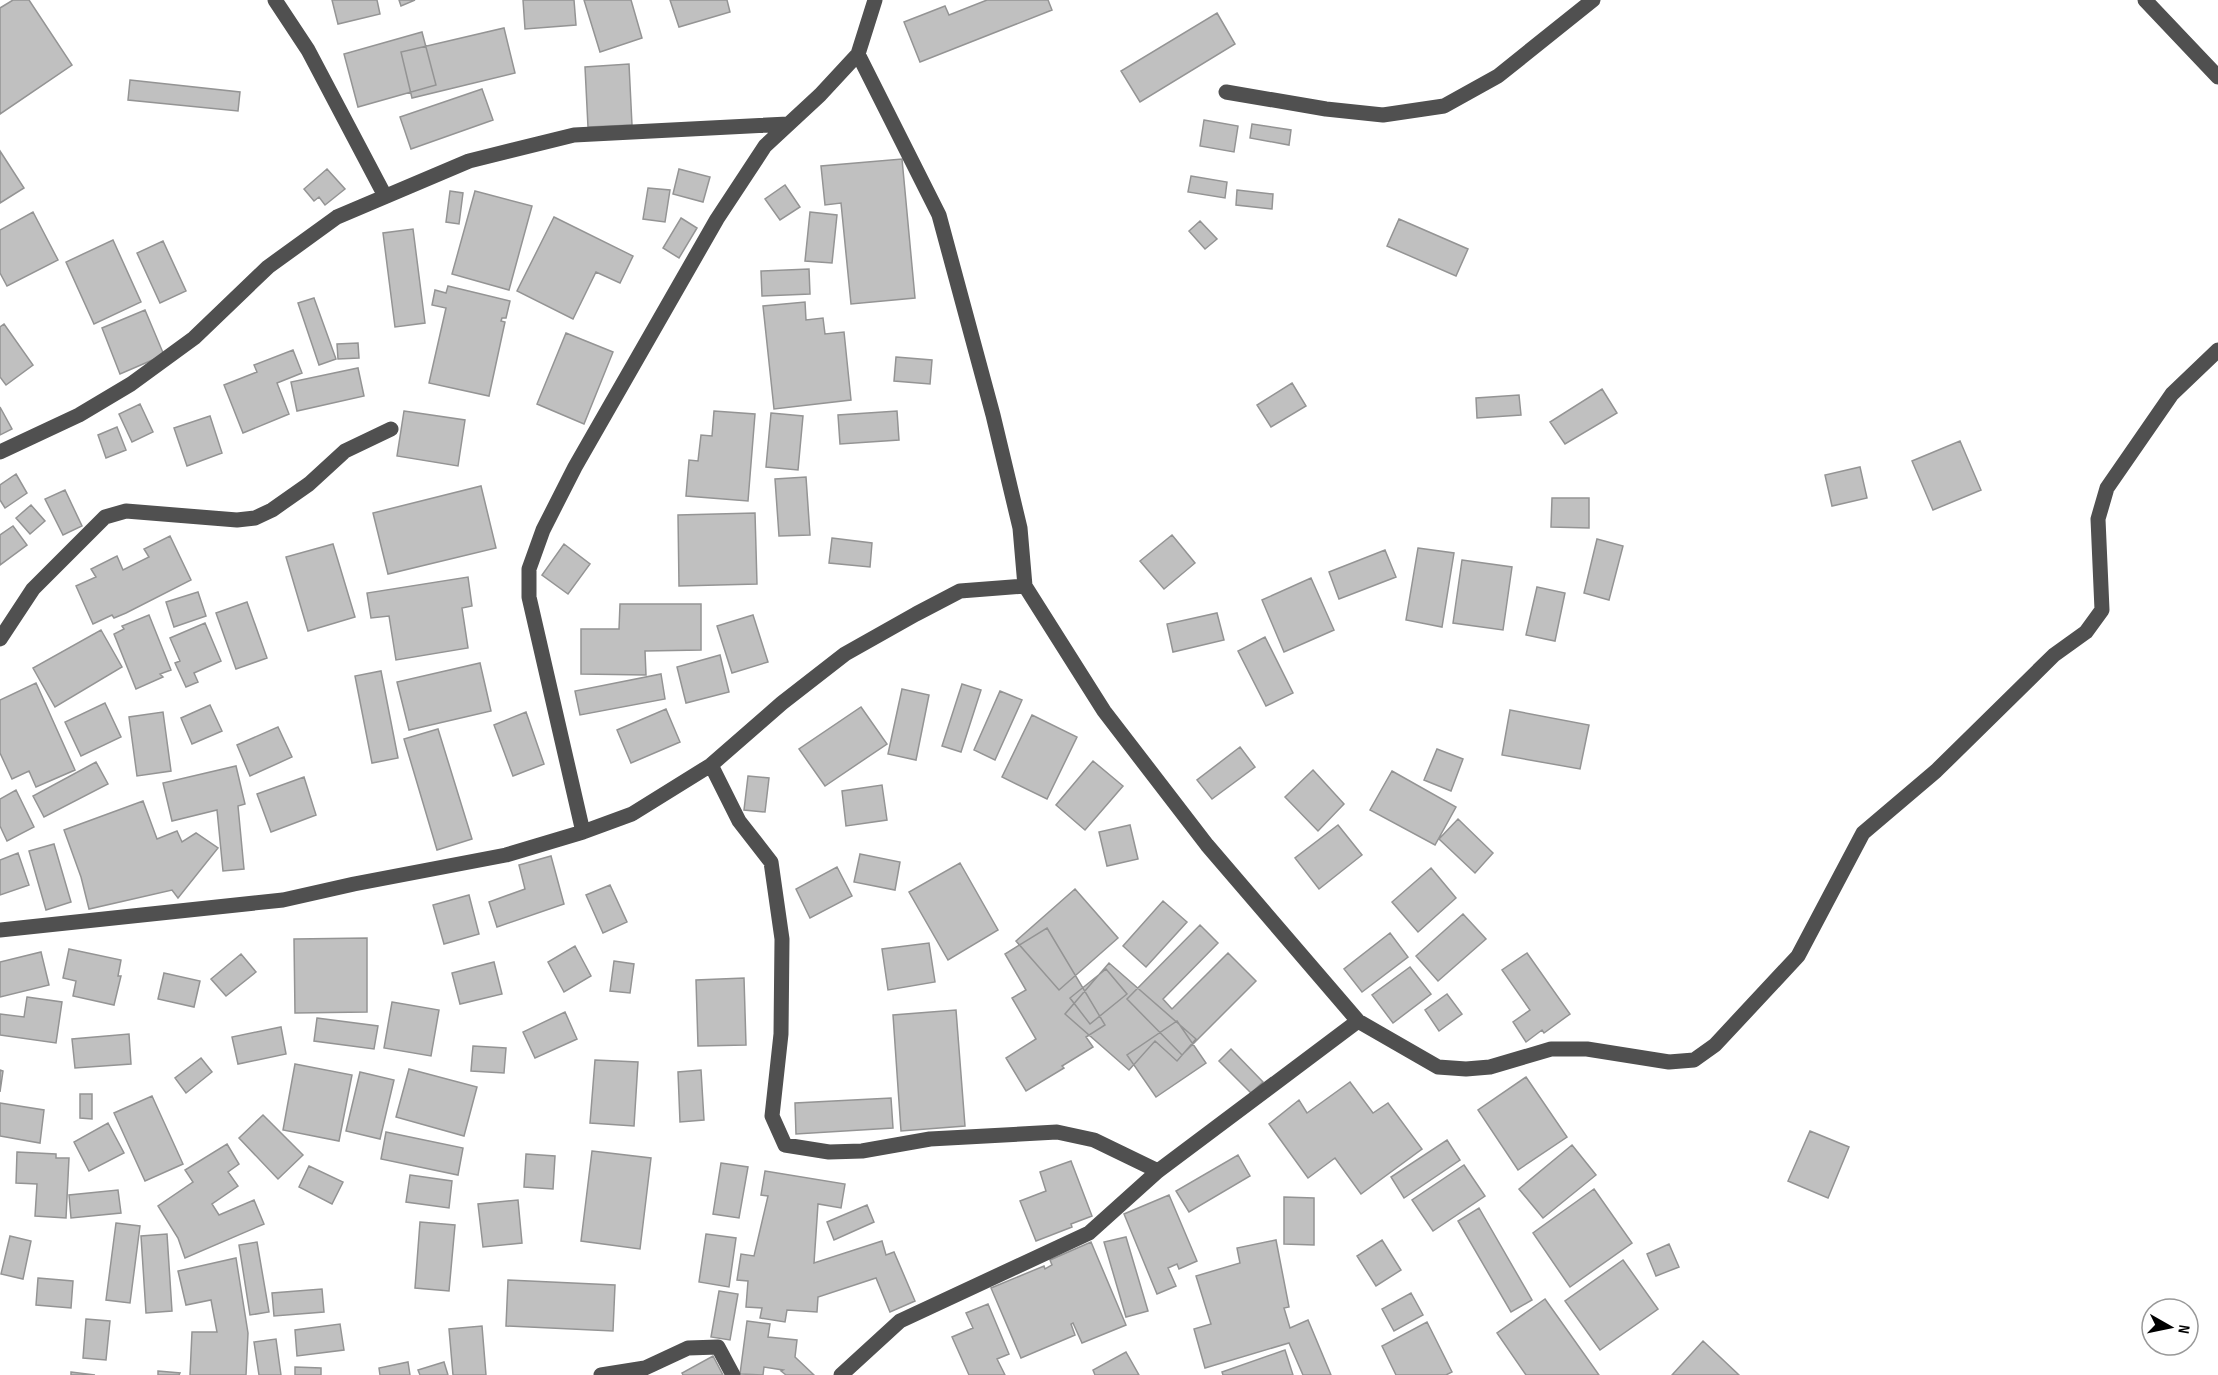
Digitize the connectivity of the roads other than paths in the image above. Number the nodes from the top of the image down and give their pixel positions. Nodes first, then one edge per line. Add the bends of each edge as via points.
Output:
1 (275, 0) edge
2 (875, 0) edge
3 (1593, 0) edge
4 (2145, 0) edge
5 (858, 54) junction
6 (2218, 77) edge
7 (1226, 92) dead end
8 (788, 124) junction
9 (385, 196) junction
10 (2218, 350) edge
11 (391, 429) dead end
12 (0, 452) edge
13 (1025, 586) junction
14 (0, 639) edge
15 (711, 765) junction
16 (583, 832) junction
17 (0, 930) edge
18 (1358, 1021) junction
19 (1158, 1171) junction
20 (602, 1375) edge
21 (733, 1375) edge
22 (841, 1375) edge

1 - 9 street via 308,50
2 - 5 street
3 - 7 street via 1498,76 1444,106 1383,115
4 - 6 street
5 - 8 street
5 - 13 street via 939,215 1020,528
8 - 9 street via 574,135 469,161
8 - 16 street via 765,146 717,219 575,467 543,530 529,569 529,597
9 - 12 street via 338,217 268,267 194,338 131,384 78,415
10 - 18 street via 2172,394 2108,488 2098,519 2102,610 2086,632 2054,655 1936,771 1863,833 1798,956 1715,1045 1694,1060 1669,1062 1587,1049 1551,1049 1490,1067 1466,1069 1438,1067
11 - 14 street via 345,451 309,484 255,518 126,512 105,517 33,589
13 - 15 street via 960,591 845,654
13 - 18 street via 1104,711 1207,845
15 - 16 street via 632,814
15 - 19 street via 739,821 771,862 782,939 781,1034 772,1116 785,1145 829,1152 862,1151 930,1139 1057,1131 1094,1140
16 - 17 street via 506,855 283,900
18 - 19 street
19 - 22 street via 1089,1233 900,1321
20 - 21 street via 645,1368 688,1348 717,1347

